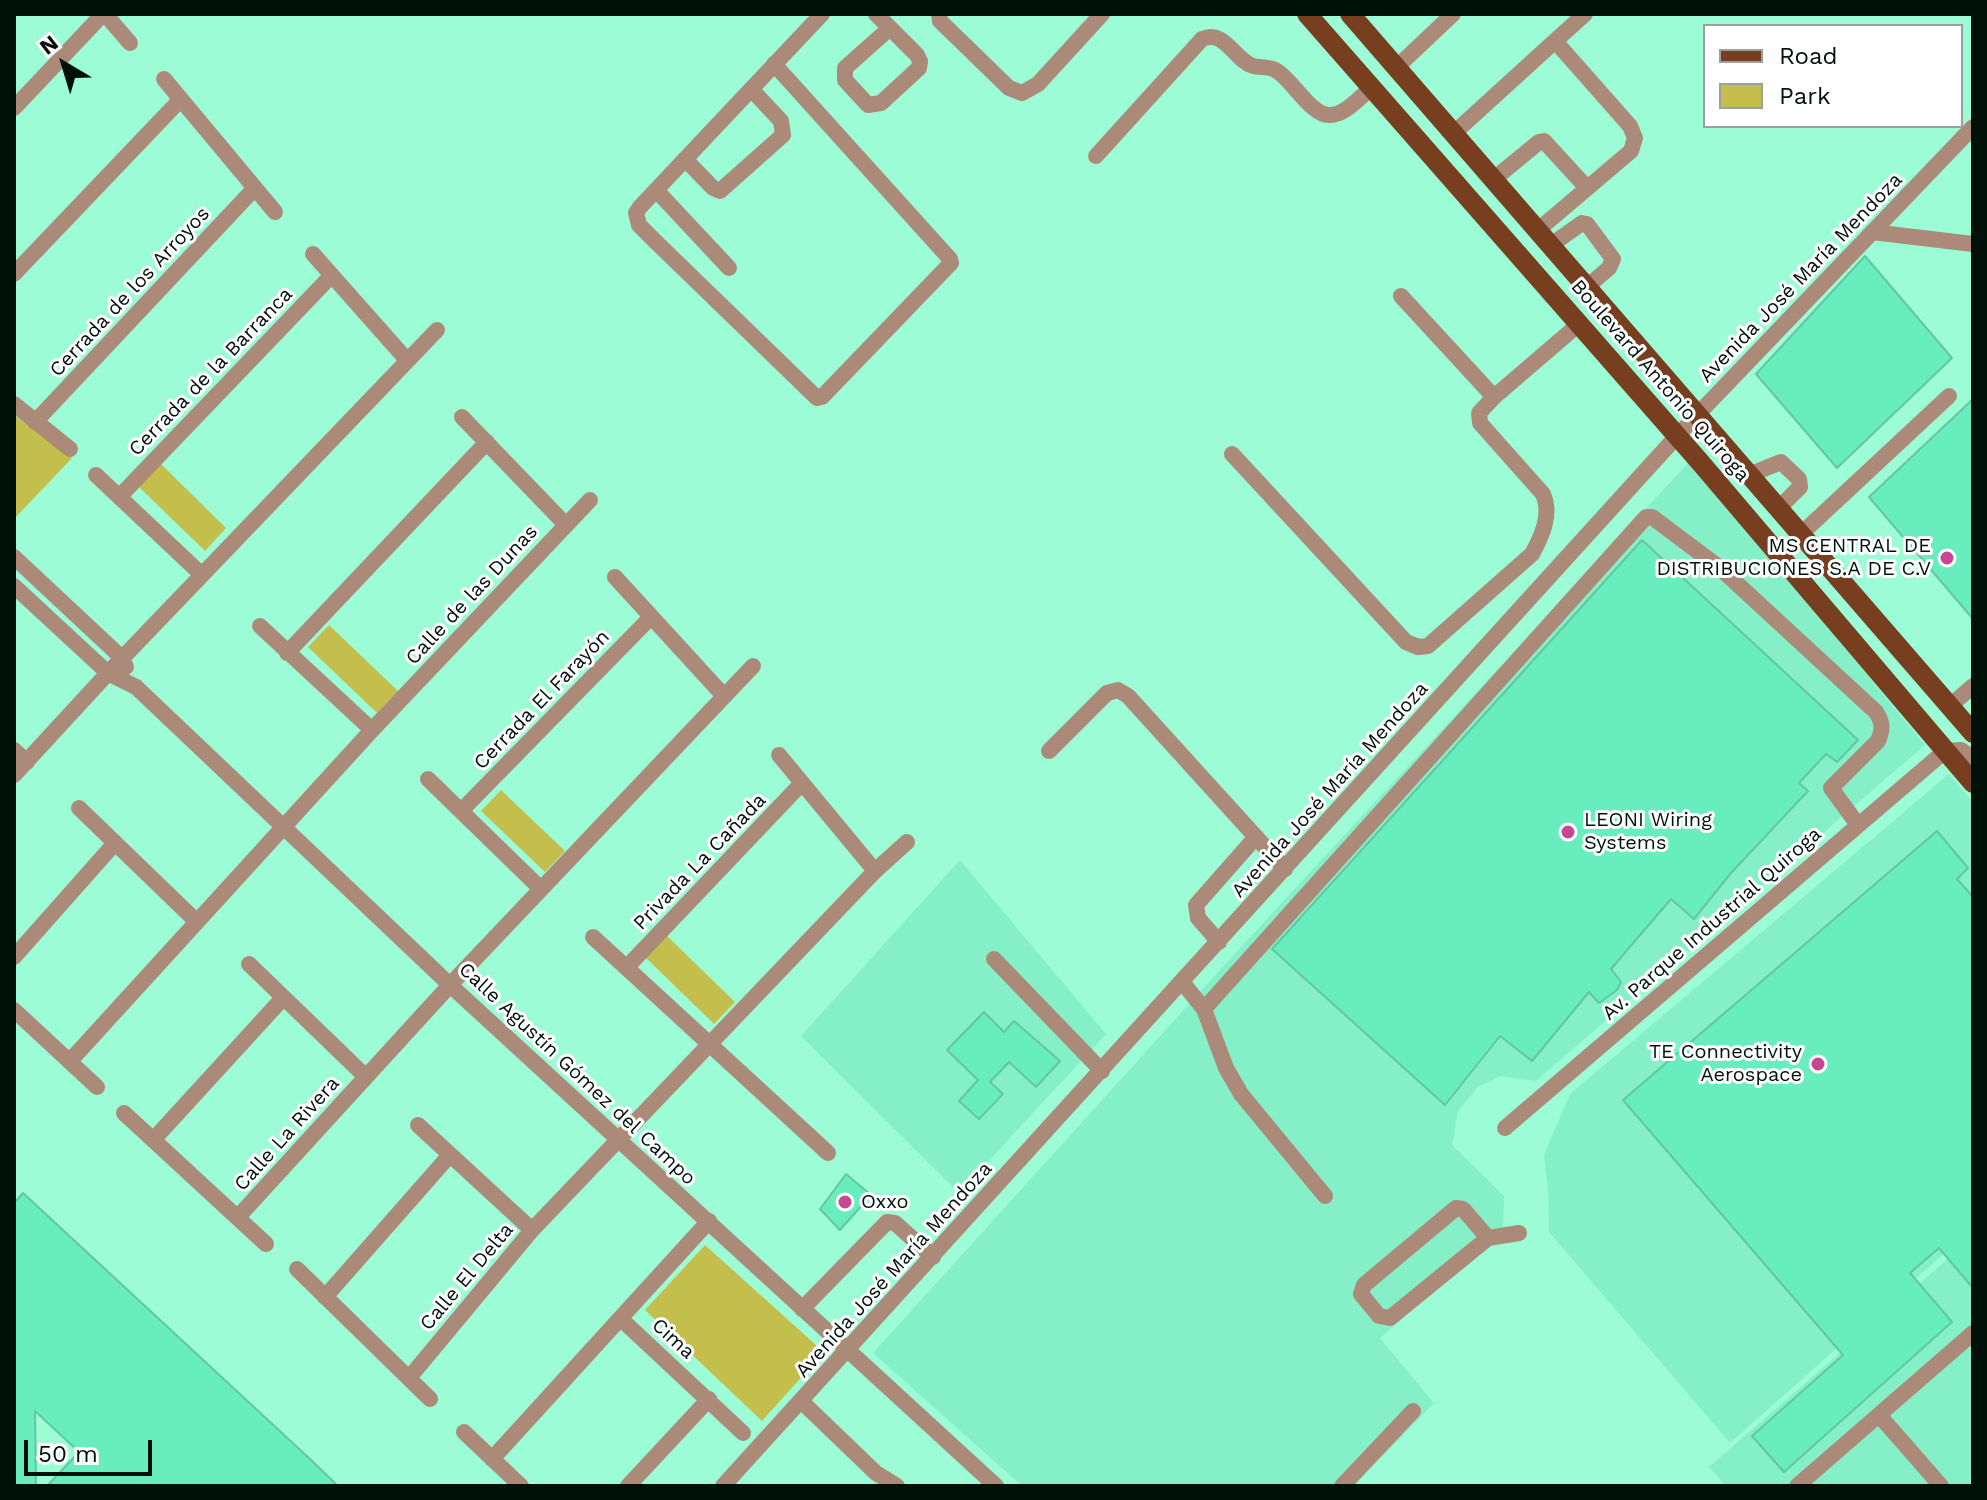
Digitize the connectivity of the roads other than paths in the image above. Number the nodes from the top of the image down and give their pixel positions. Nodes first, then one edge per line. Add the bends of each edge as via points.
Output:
1 (104, 14) edge
2 (822, 14) edge
3 (876, 14) edge
4 (939, 14) edge
5 (1102, 14) edge
6 (1307, 14) edge
7 (1350, 14) edge
8 (1453, 14) edge
9 (1585, 14) edge
10 (890, 28) junction
11 (1555, 41) junction
12 (130, 43) dead end
13 (774, 64) junction
14 (1397, 67) junction
15 (164, 79) dead end
16 (1371, 88) junction
17 (751, 89) junction
18 (181, 99) junction
19 (14, 108) edge
20 (1973, 127) edge
21 (1454, 133) junction
22 (1096, 156) dead end
23 (685, 159) junction
24 (1494, 179) junction
25 (1587, 188) junction
26 (254, 189) junction
27 (656, 190) junction
28 (275, 212) dead end
29 (1872, 232) junction
30 (1544, 237) junction
31 (1973, 244) edge
32 (313, 254) dead end
33 (729, 268) dead end
34 (14, 274) edge
35 (331, 276) junction
36 (1587, 287) junction
37 (1401, 296) dead end
38 (1579, 324) junction
39 (437, 330) dead end
40 (406, 359) junction
41 (1949, 396) dead end
42 (1494, 397) junction
43 (14, 404) edge
44 (1698, 415) junction
45 (462, 417) dead end
46 (35, 422) junction
47 (1677, 436) junction
48 (487, 442) junction
49 (70, 449) dead end
50 (1232, 454) dead end
51 (1751, 474) junction
52 (96, 475) dead end
53 (120, 496) junction
54 (590, 500) dead end
55 (1779, 508) junction
56 (566, 525) junction
57 (1801, 534) junction
58 (14, 557) edge
59 (202, 575) junction
60 (615, 577) dead end
61 (14, 586) edge
62 (651, 617) junction
63 (260, 626) dead end
64 (287, 653) junction
65 (122, 658) junction
66 (753, 666) dead end
67 (108, 673) junction
68 (1973, 686) edge
69 (136, 687) junction
70 (724, 696) junction
71 (1950, 706) junction
72 (372, 730) junction
73 (1973, 733) edge
74 (1049, 751) dead end
75 (1945, 751) junction
76 (779, 755) dead end
77 (20, 756) edge
78 (1973, 759) edge
79 (14, 775) edge
80 (428, 779) dead end
81 (802, 783) junction
82 (1973, 783) edge
83 (79, 808) dead end
84 (461, 811) junction
85 (1858, 825) junction
86 (285, 827) junction
87 (1255, 838) junction
88 (907, 842) dead end
89 (115, 843) junction
90 (1285, 869) junction
91 (875, 871) junction
92 (541, 889) junction
93 (196, 921) junction
94 (593, 937) dead end
95 (1219, 942) junction
96 (14, 957) edge
97 (994, 959) dead end
98 (249, 964) dead end
99 (627, 967) junction
100 (1183, 983) junction
101 (450, 985) junction
102 (283, 998) junction
103 (1204, 1009) junction
104 (14, 1010) edge
105 (709, 1044) junction
106 (70, 1061) junction
107 (1102, 1071) junction
108 (366, 1077) junction
109 (97, 1087) dead end
110 (124, 1113) dead end
111 (418, 1125) dead end
112 (1505, 1128) dead end
113 (154, 1139) junction
114 (619, 1140) junction
115 (828, 1153) dead end
116 (449, 1156) junction
117 (1325, 1196) dead end
118 (238, 1217) junction
119 (709, 1221) junction
120 (532, 1230) junction
121 (1519, 1233) dead end
122 (1488, 1238) junction
123 (266, 1244) dead end
124 (933, 1257) junction
125 (297, 1269) dead end
126 (325, 1297) junction
127 (802, 1309) junction
128 (621, 1319) junction
129 (1973, 1333) edge
130 (848, 1350) junction
131 (409, 1378) junction
132 (430, 1399) dead end
133 (709, 1399) junction
134 (801, 1401) junction
135 (1413, 1411) dead end
136 (1879, 1415) junction
137 (464, 1432) dead end
138 (743, 1433) dead end
139 (492, 1459) junction
140 (521, 1486) edge
141 (628, 1486) edge
142 (723, 1486) edge
143 (897, 1486) edge
144 (996, 1486) edge
145 (1342, 1486) edge
146 (1797, 1486) edge
147 (1941, 1486) edge

1 - 12 street
1 - 19 street
2 - 13 street
3 - 10 street
4 - 5 street via 940,21 1009,88 1022,93 1038,84
6 - 16 main road, Boulevard Antonio Quiroga
7 - 14 main road, Boulevard Antonio Quiroga
8 - 14 street
9 - 11 street
10 - 10 street via 845,68 845,80 868,105 881,103 919,68 917,55
11 - 21 street
11 - 25 street via 1635,138 1631,151
13 - 17 street
13 - 27 street via 950,259 949,268 817,398 639,225 636,213
14 - 21 main road, Boulevard Antonio Quiroga
15 - 18 street
16 - 22 street via 1339,114 1328,116 1275,69 1252,66 1211,35
16 - 38 main road, Boulevard Antonio Quiroga
17 - 23 street
17 - 23 street via 781,121 783,135 720,191
18 - 26 street
18 - 34 street
20 - 29 street, Avenida José María Mendoza
21 - 24 main road, Boulevard Antonio Quiroga
23 - 27 street
24 - 25 street via 1544,141
24 - 30 main road, Boulevard Antonio Quiroga
25 - 30 street
26 - 28 street
26 - 46 street, Cerrada de los Arroyos
27 - 33 street
29 - 31 street
29 - 44 street, Avenida José María Mendoza
30 - 36 main road, Boulevard Antonio Quiroga
30 - 36 street via 1587,224 1613,259
32 - 35 street
35 - 40 street
35 - 53 street, Cerrada de la Barranca
36 - 44 main road, Boulevard Antonio Quiroga
37 - 42 street
38 - 42 street
38 - 47 main road, Boulevard Antonio Quiroga
39 - 40 street
40 - 59 street
41 - 57 street
42 - 50 street via 1479,413 1480,423 1543,494 1548,504 1542,535 1532,554 1428,646 1406,642
43 - 46 street
44 - 47 street, Avenida José María Mendoza
44 - 51 main road, Boulevard Antonio Quiroga
45 - 48 street, Calle de las Dunas
46 - 49 street
47 - 75 main road, Boulevard Antonio Quiroga
47 - 90 street, Avenida José María Mendoza
48 - 56 street, Calle de las Dunas
48 - 64 street
51 - 55 main road, Boulevard Antonio Quiroga
51 - 55 street via 1781,462 1799,479 1800,487
52 - 53 street
53 - 59 street
54 - 56 street
55 - 57 main road, Boulevard Antonio Quiroga
56 - 72 street, Calle de las Dunas
57 - 71 main road, Boulevard Antonio Quiroga
58 - 65 street, Calle Agustín Gómez del Campo
59 - 65 street
60 - 62 street
61 - 67 street, Calle Agustín Gómez del Campo
62 - 70 street
62 - 84 street, Cerrada El Farayón
63 - 64 street
64 - 72 street
65 - 67 street
65 - 69 street, Calle Agustín Gómez del Campo
66 - 70 street
67 - 69 street, Calle Agustín Gómez del Campo
67 - 77 street
68 - 71 street
69 - 86 street, Calle Agustín Gómez del Campo
70 - 92 street
71 - 73 main road, Boulevard Antonio Quiroga
72 - 86 street, Calle de las Dunas
74 - 87 street via 1107,693 1118,690
75 - 78 street via 1961,750
75 - 82 main road, Boulevard Antonio Quiroga
75 - 85 street, Av. Parque Industrial Quiroga
76 - 81 street
77 - 79 street
80 - 84 street
81 - 91 street
81 - 99 street, Privada La Cañada
83 - 89 street
84 - 92 street
85 - 103 street via 1831,788 1878,741 1882,721 1876,712 1720,568 1646,517
85 - 112 street, Av. Parque Industrial Quiroga
86 - 93 street, Calle de las Dunas
86 - 101 street, Calle Agustín Gómez del Campo
87 - 90 street
87 - 95 street via 1196,905 1198,918
88 - 91 street
89 - 93 street
89 - 96 street
90 - 95 street, Avenida José María Mendoza
91 - 105 street
92 - 101 street
93 - 106 street, Calle de las Dunas
94 - 99 street
95 - 100 street, Avenida José María Mendoza
97 - 107 street
98 - 102 street, Calle La Rivera
99 - 105 street
100 - 103 street
100 - 107 street, Avenida José María Mendoza
101 - 108 street
101 - 114 street, Calle Agustín Gómez del Campo
102 - 108 street, Calle La Rivera
102 - 113 street
103 - 117 street via 1241,1094
104 - 106 street
105 - 114 street
105 - 115 street
106 - 109 street
107 - 124 street, Avenida José María Mendoza
108 - 118 street, Calle La Rivera
110 - 113 street, Calle La Rivera
111 - 116 street, Calle El Delta
113 - 118 street, Calle La Rivera
114 - 119 street, Calle Agustín Gómez del Campo
114 - 120 street
116 - 120 street, Calle El Delta
116 - 126 street
118 - 123 street
119 - 127 street, Calle Agustín Gómez del Campo
119 - 128 street
120 - 131 street, Calle El Delta
121 - 122 street
122 - 122 street via 1390,1318 1379,1316 1361,1294 1364,1285 1456,1208 1463,1209
124 - 127 street via 895,1223 887,1222
124 - 130 street, Avenida José María Mendoza
125 - 126 street
126 - 131 street
127 - 130 street, Calle Agustín Gómez del Campo
128 - 133 street, Cima
128 - 139 street, Cima
129 - 136 street
130 - 134 street, Avenida José María Mendoza
130 - 144 street, Calle Agustín Gómez del Campo
131 - 132 street
133 - 138 street, Cima
133 - 141 street
134 - 142 street, Avenida José María Mendoza
134 - 143 street via 876,1473
135 - 145 street
136 - 146 street
136 - 147 street
137 - 139 street
139 - 140 street

